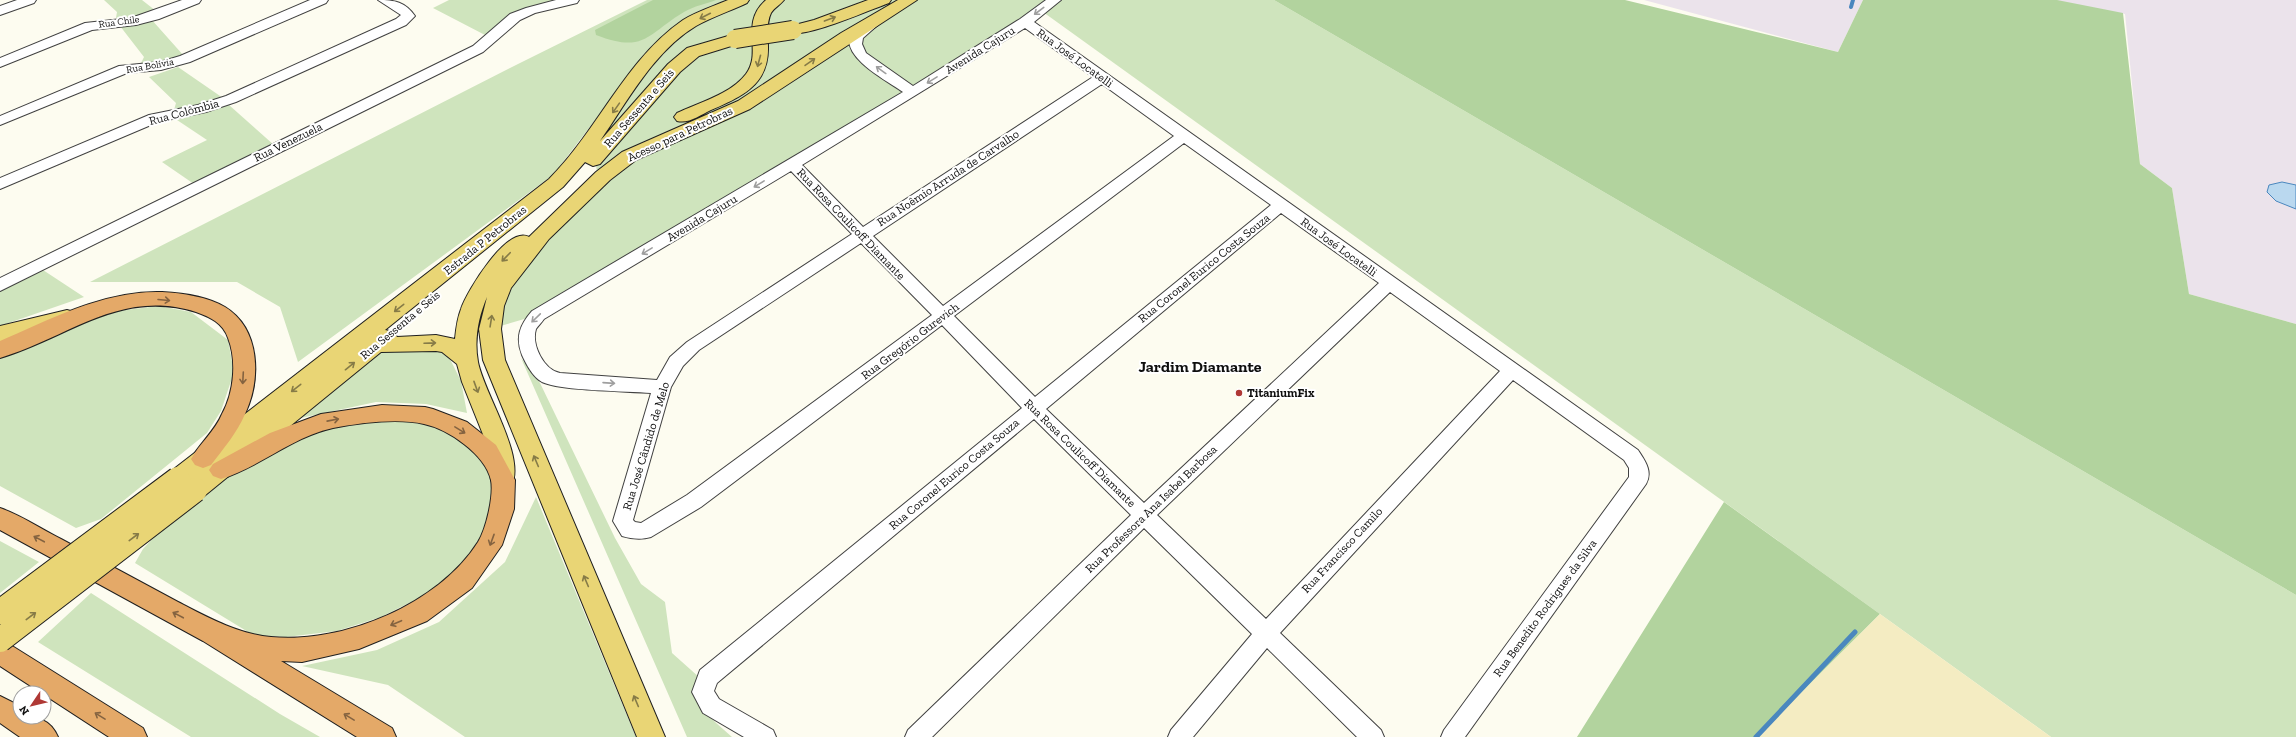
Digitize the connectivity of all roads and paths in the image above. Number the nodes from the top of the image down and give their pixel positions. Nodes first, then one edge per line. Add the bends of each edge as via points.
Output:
1 (29, 0) edge
2 (194, 0) edge
3 (321, 0) edge
4 (385, 0) edge
5 (572, 0) edge
6 (741, 0) edge
7 (776, 0) edge
8 (909, 0) edge
9 (1054, 0) edge
10 (881, 8) edge
11 (0, 11) edge
12 (1025, 22) junction
13 (735, 39) joint
14 (0, 63) edge
15 (1103, 78) junction
16 (913, 92) junction
17 (0, 121) edge
18 (1184, 136) junction
19 (792, 164) junction
20 (0, 184) edge
21 (1280, 205) junction
22 (861, 235) junction
23 (1389, 283) junction
24 (0, 285) edge
25 (126, 302) junction
26 (943, 317) junction
27 (0, 334) edge
28 (377, 344) junction
29 (0, 350) edge
30 (467, 361) junction
31 (676, 362) joint
32 (1512, 368) junction
33 (662, 387) junction
34 (1034, 408) junction
35 (212, 464) junction
36 (1639, 479) joint
37 (503, 480) junction
38 (187, 485) junction
39 (1144, 514) junction
40 (0, 518) edge
41 (629, 530) joint
42 (0, 612) edge
43 (1266, 633) junction
44 (212, 634) junction
45 (0, 640) edge
46 (0, 652) edge
47 (0, 708) edge
48 (44, 737) edge
49 (133, 737) edge
50 (382, 737) edge
51 (651, 737) edge
52 (765, 737) edge
53 (916, 737) edge
54 (1179, 737) edge
55 (1372, 737) edge
56 (1452, 737) edge

1 - 11 street
2 - 14 street, Rua Chile via 131,22 110,22 90,26
3 - 17 street, Rua Bolívia via 185,59 161,66 124,69
4 - 20 street, Rua Colômbia via 404,10 408,16 401,22 231,99 201,109 154,118
5 - 24 street, Rua Venezuela via 521,14 507,22 489,43 478,49
6 -> 35 main road, Estrada P Petrobras via 690,24 667,41 650,58 577,161 556,184
7 -> 30 main road, Estrada P Petrobras via 765,10 760,24 761,56 751,79 742,87 611,155 518,243 487,277 473,302 466,323
8 - 10 main road, Acesso para Petrobras
9 -> 12 street, Avenida Cajuru
13 -> 10 main road, Acesso para Petrobras, bridge via 793,30
16 -> 10 street via 860,55 855,44 856,37
51 -> 10 main road, Acesso para Petrobras via 494,360 490,328 494,306 501,286 542,234 603,176 629,156 744,105
12 - 15 street, Rua José Locatelli
12 -> 16 street, Avenida Cajuru
13 - 28 main road, Rua Sessenta e Seis via 693,52 674,68 615,137 568,185
15 - 18 street, Rua José Locatelli
15 - 22 street, Rua Noêmio Arruda de Carvalho
16 - 19 street, Avenida Cajuru
18 - 21 street, Rua José Locatelli
18 - 26 street, Rua Gregório Gurevich
19 - 22 street, Rua Rosa Coulicoff Diamante
19 -> 33 street, Avenida Cajuru via 538,315 529,325 527,344 531,355 548,377
21 - 23 street, Rua José Locatelli
21 - 34 street, Rua Coronel Eurico Costa Souza
22 - 26 street, Rua Rosa Coulicoff Diamante
22 - 31 street, Rua Noêmio Arruda de Carvalho via 693,346
23 - 32 street, Rua José Locatelli
23 - 39 street, Rua Professora Ana Isabel Barbosa
25 - 27 main road
25 - 29 highway via 46,329
25 -> 35 highway via 158,299 187,302 217,312 233,327 244,353 243,384 234,414
26 - 34 street, Rua Rosa Coulicoff Diamante
26 - 41 street, Rua Gregório Gurevich via 694,501 644,530
28 -> 30 main road via 448,345
35 -> 28 main road, Rua Sessenta e Seis
30 -> 37 main road, Estrada P Petrobras via 500,447
31 - 33 street, Rua José Cândido de Melo
32 - 36 street, Rua José Locatelli via 1631,454 1640,468
32 - 43 street, Rua Francisco Camilo
33 - 41 street, Rua José Cândido de Melo via 622,521
34 - 39 street, Rua Rosa Coulicoff Diamante
34 - 52 street, Rua Coronel Eurico Costa Souza via 708,677 703,692 711,706
35 -> 37 highway via 329,420 382,413 425,416 459,428 488,451
35 - 38 main road
36 - 56 street, Rua Benedito Rodrigues da Silva
37 -> 44 highway via 502,509 490,545 463,580 418,613 359,638 302,650 269,649
38 - 42 main road, bridge
45 -> 38 main road, bridge
39 - 43 street, Rua Rosa Coulicoff Diamante
39 - 53 street, Rua Professora Ana Isabel Barbosa
44 -> 40 highway
43 - 54 street, Rua Francisco Camilo
43 - 55 street, Rua Rosa Coulicoff Diamante
50 -> 44 highway
49 -> 46 highway
47 - 48 highway

